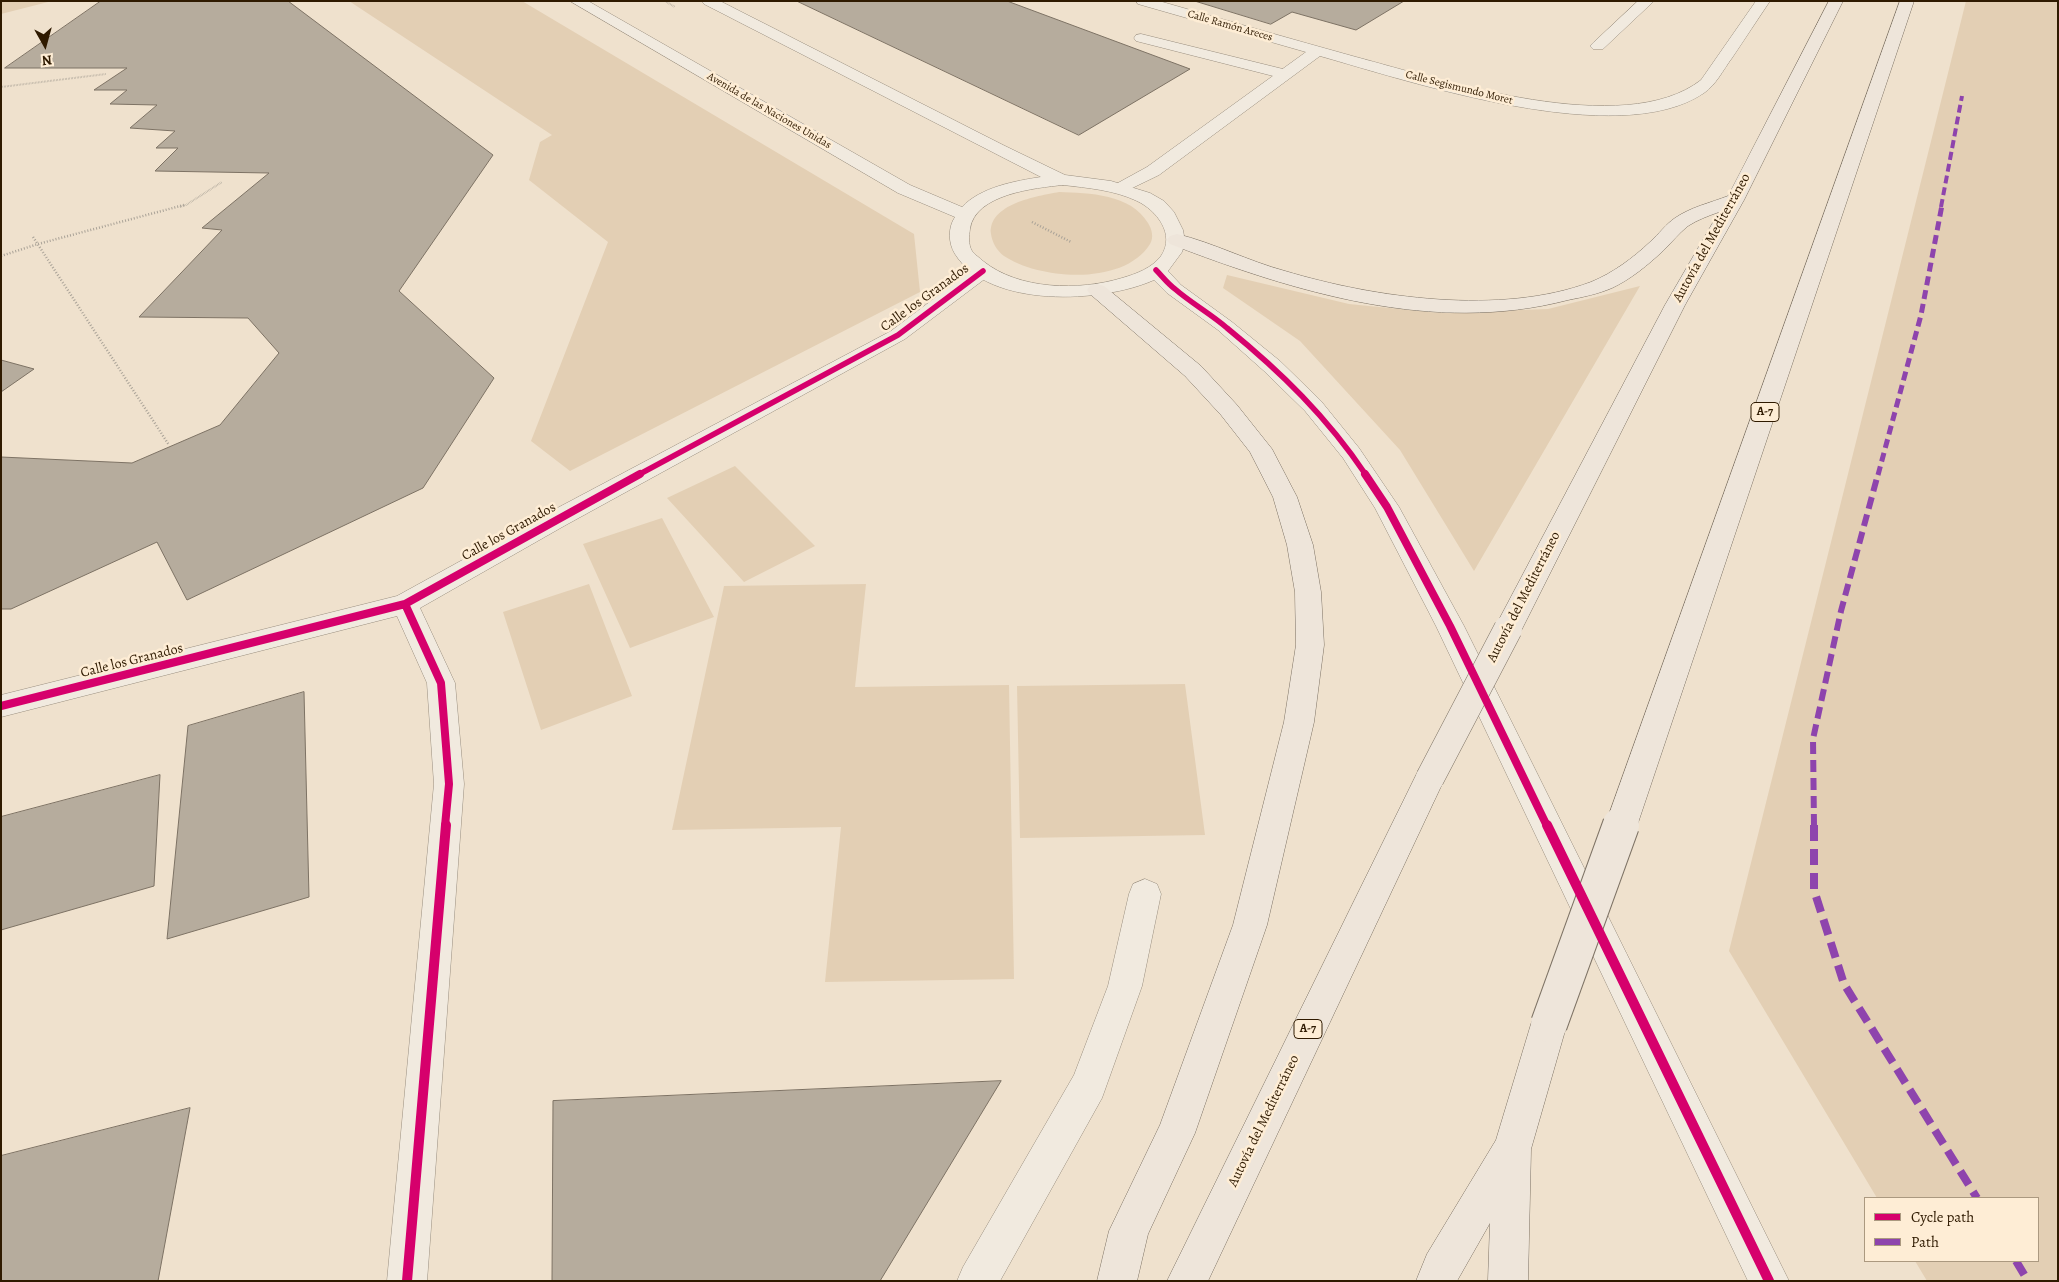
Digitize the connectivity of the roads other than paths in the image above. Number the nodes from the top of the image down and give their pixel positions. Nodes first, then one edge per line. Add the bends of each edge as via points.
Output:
1 (577, 1) edge
2 (709, 1) edge
3 (1143, 1) edge
4 (1647, 1) edge
5 (1764, 1) edge
6 (1836, 1) edge
7 (1906, 1) edge
8 (1141, 38) dead end
9 (1598, 46) dead end
10 (1317, 51) junction
11 (1285, 74) junction
12 (1063, 180) junction
13 (1122, 188) junction
14 (1735, 200) junction
15 (965, 216) junction
16 (1177, 240) junction
17 (1156, 270) junction
18 (983, 271) junction
19 (1097, 290) junction
20 (405, 604) junction
21 (1, 706) edge
22 (1144, 894) dead end
23 (1512, 1149) junction
24 (407, 1281) edge
25 (977, 1281) edge
26 (1117, 1281) edge
27 (1187, 1281) edge
28 (1436, 1281) edge
29 (1508, 1281) edge
30 (1769, 1281) edge

1 - 15 street, Avenida de las Naciones Unidas via 904,189
2 - 12 street
3 - 10 street, Calle Ramón Areces
4 - 9 street
5 - 10 street, Calle Segismundo Moret via 1707,83 1698,91 1647,107 1571,110 1511,102
6 - 14 highway, Autovía del Mediterráneo / A-7
7 - 23 highway, A-7, bridge via 1549,1024
8 - 11 street
10 - 11 street
11 - 13 street via 1153,171
12 - 13 street
12 - 15 street via 1009,188 987,197
13 - 16 street via 1152,202 1172,220
14 - 16 highway via 1682,222 1628,271 1597,286 1540,301 1481,306 1378,300 1313,286 1240,265
14 - 27 highway, Autovía del Mediterráneo / A-7, bridge via 1670,314 1430,778
15 - 18 street via 958,229 959,244 967,258
16 - 17 street via 1171,256
17 - 19 street via 1130,283
17 - 30 street via 1174,289 1272,366 1313,406 1351,453 1387,508 1450,626
18 - 19 street via 1010,284 1052,292
18 - 20 street, Calle los Granados via 898,335
19 - 26 highway via 1193,371 1260,448 1285,497 1300,545 1308,592 1309,636 1299,722 1250,924 1176,1133 1129,1230
20 - 21 street, Calle los Granados
20 - 24 street via 441,683 449,784
22 - 25 street via 1125,986 1089,1085
23 - 28 highway, A-7
23 - 29 highway

